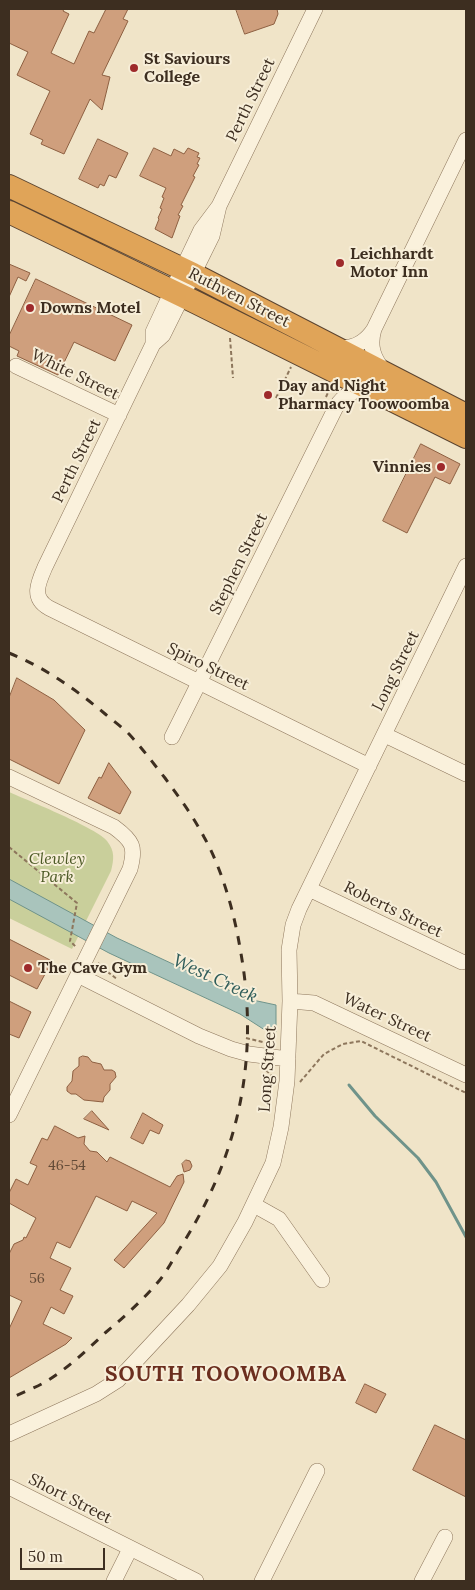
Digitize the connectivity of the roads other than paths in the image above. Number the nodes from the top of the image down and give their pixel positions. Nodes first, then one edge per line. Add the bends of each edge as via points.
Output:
1 (315, 9) edge
2 (466, 140) edge
3 (9, 186) edge
4 (9, 212) edge
5 (188, 272) junction
6 (177, 293) junction
7 (374, 329) junction
8 (333, 346) junction
9 (16, 366) dead end
10 (331, 371) junction
11 (386, 374) junction
12 (369, 389) junction
13 (336, 407) junction
14 (119, 415) junction
15 (466, 415) edge
16 (466, 437) edge
17 (466, 566) edge
18 (463, 583) edge
19 (37, 594) joint
20 (199, 682) junction
21 (385, 735) junction
22 (172, 737) dead end
23 (369, 766) junction
24 (466, 774) edge
25 (9, 777) edge
26 (309, 888) junction
27 (462, 962) dead end
28 (78, 975) junction
29 (290, 1001) junction
30 (288, 1059) junction
31 (466, 1075) edge
32 (9, 1116) edge
33 (254, 1206) junction
34 (322, 1280) dead end
35 (9, 1434) edge
36 (317, 1471) dead end
37 (9, 1487) edge
38 (445, 1537) dead end
39 (130, 1549) junction
40 (114, 1581) edge
41 (196, 1581) edge
42 (262, 1581) edge
43 (422, 1581) edge

1 - 5 street, Perth Street via 219,206 201,230
2 - 7 street
3 - 5 highway, Ruthven Street
4 - 6 highway, Ruthven Street
5 - 6 street, Perth Street
5 - 8 highway, Ruthven Street
6 - 10 highway, Ruthven Street
6 - 14 street, Perth Street via 163,335 153,344
7 - 8 street via 359,344 346,348
7 - 11 street via 372,351
8 - 11 highway, Ruthven Street
9 - 14 street, White Street
10 - 12 highway, Ruthven Street
10 - 13 street, Stephen Street via 339,388
11 - 15 highway, Ruthven Street
12 - 13 street, Stephen Street via 350,393
12 - 16 highway, Ruthven Street
13 - 20 street, Stephen Street
14 - 19 street, Perth Street via 45,567
17 - 18 street, Long Street
18 - 21 street, Long Street
19 - 20 street, Spiro Street via 49,608
20 - 22 street, Stephen Street
20 - 23 street, Spiro Street
21 - 23 street, Long Street
21 - 24 street
23 - 26 street, Long Street
25 - 28 street via 114,827 132,845 130,870
26 - 27 street, Roberts Street
26 - 29 street, Long Street via 293,924
28 - 30 street via 231,1049
28 - 32 street
29 - 30 street, Long Street
29 - 31 street, Water Street via 314,1003
30 - 33 street, Long Street via 281,1127 273,1163
33 - 34 street via 279,1219
33 - 35 street, Long Street via 220,1266 118,1380 96,1394
36 - 42 street
37 - 39 street, Short Street
38 - 43 street
39 - 40 street
39 - 41 street, Short Street

